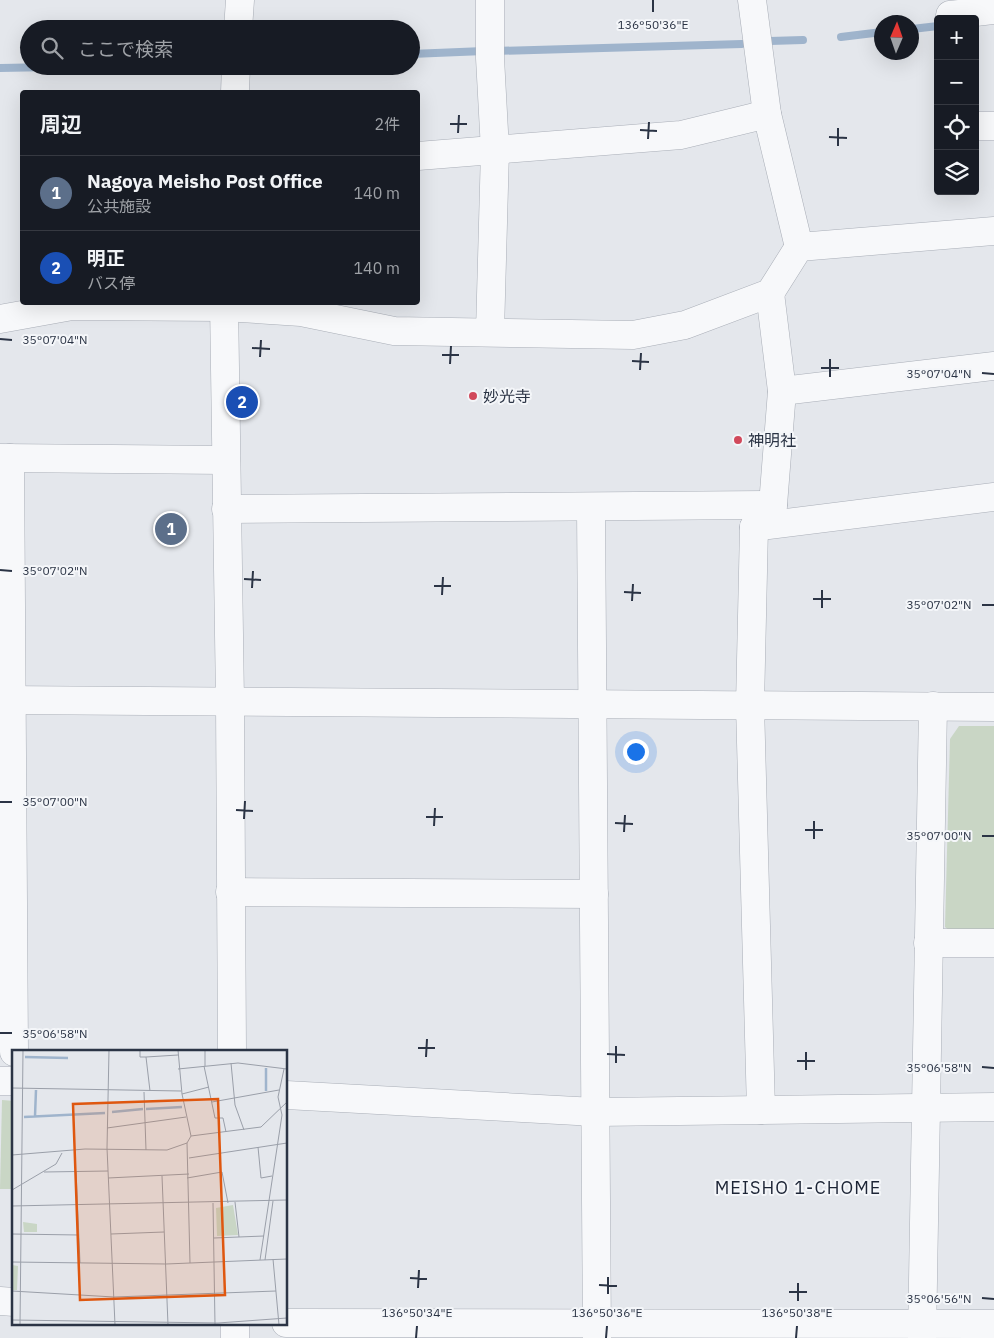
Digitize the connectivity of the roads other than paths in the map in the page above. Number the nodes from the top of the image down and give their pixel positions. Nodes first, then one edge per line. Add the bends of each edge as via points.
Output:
1 (240, 0) edge
2 (490, 0) edge
3 (752, 0) edge
4 (994, 10) edge
5 (949, 11) edge
6 (239, 20) edge
7 (236, 75) edge
8 (235, 90) edge
9 (767, 114) junction
10 (979, 126) edge
11 (994, 126) edge
12 (495, 150) junction
13 (420, 156) edge
14 (994, 232) edge
15 (800, 247) junction
16 (770, 293) junction
17 (148, 305) edge
18 (224, 305) edge
19 (234, 305) edge
20 (0, 319) edge
21 (490, 332) junction
22 (994, 366) edge
23 (782, 391) junction
24 (5, 458) edge
25 (226, 460) junction
26 (994, 497) edge
27 (773, 505) junction
28 (591, 507) junction
29 (226, 509) junction
30 (754, 527) junction
31 (6, 701) edge
32 (230, 701) junction
33 (592, 704) junction
34 (750, 705) junction
35 (932, 706) junction
36 (994, 707) edge
37 (6, 889) edge
38 (230, 892) junction
39 (594, 894) junction
40 (928, 943) junction
41 (994, 943) edge
42 (14, 1050) edge
43 (232, 1050) edge
44 (288, 1095) edge
45 (925, 1108) junction
46 (994, 1108) edge
47 (762, 1110) junction
48 (595, 1112) junction
49 (288, 1323) edge
50 (994, 1324) edge
51 (597, 1331) edge
52 (922, 1331) edge

1 - 6 street
2 - 12 street
3 - 9 street
4 - 5 street
7 - 8 street
9 - 12 street via 681,135
9 - 15 street
10 - 11 street
12 - 13 street
12 - 21 street
14 - 15 street
15 - 16 street
16 - 21 street via 685,325 633,335
16 - 23 street
17 - 20 street via 72,306
18 - 25 street
19 - 21 street via 301,312 394,331
22 - 23 street
23 - 27 street
24 - 25 street
24 - 31 street
25 - 29 street
26 - 30 street
27 - 28 street
27 - 30 street
28 - 29 street
28 - 33 street
29 - 32 street
30 - 34 street
31 - 32 street
31 - 37 street
32 - 33 street
32 - 38 street
33 - 34 street
33 - 39 street
34 - 35 street
34 - 47 street
35 - 36 street
35 - 40 street
37 - 42 street
38 - 39 street
38 - 43 street
39 - 48 street
40 - 41 street
40 - 45 street
44 - 48 street
45 - 46 street
45 - 47 street
45 - 52 street
47 - 48 street
48 - 51 street
49 - 51 street
50 - 52 street
51 - 52 street

